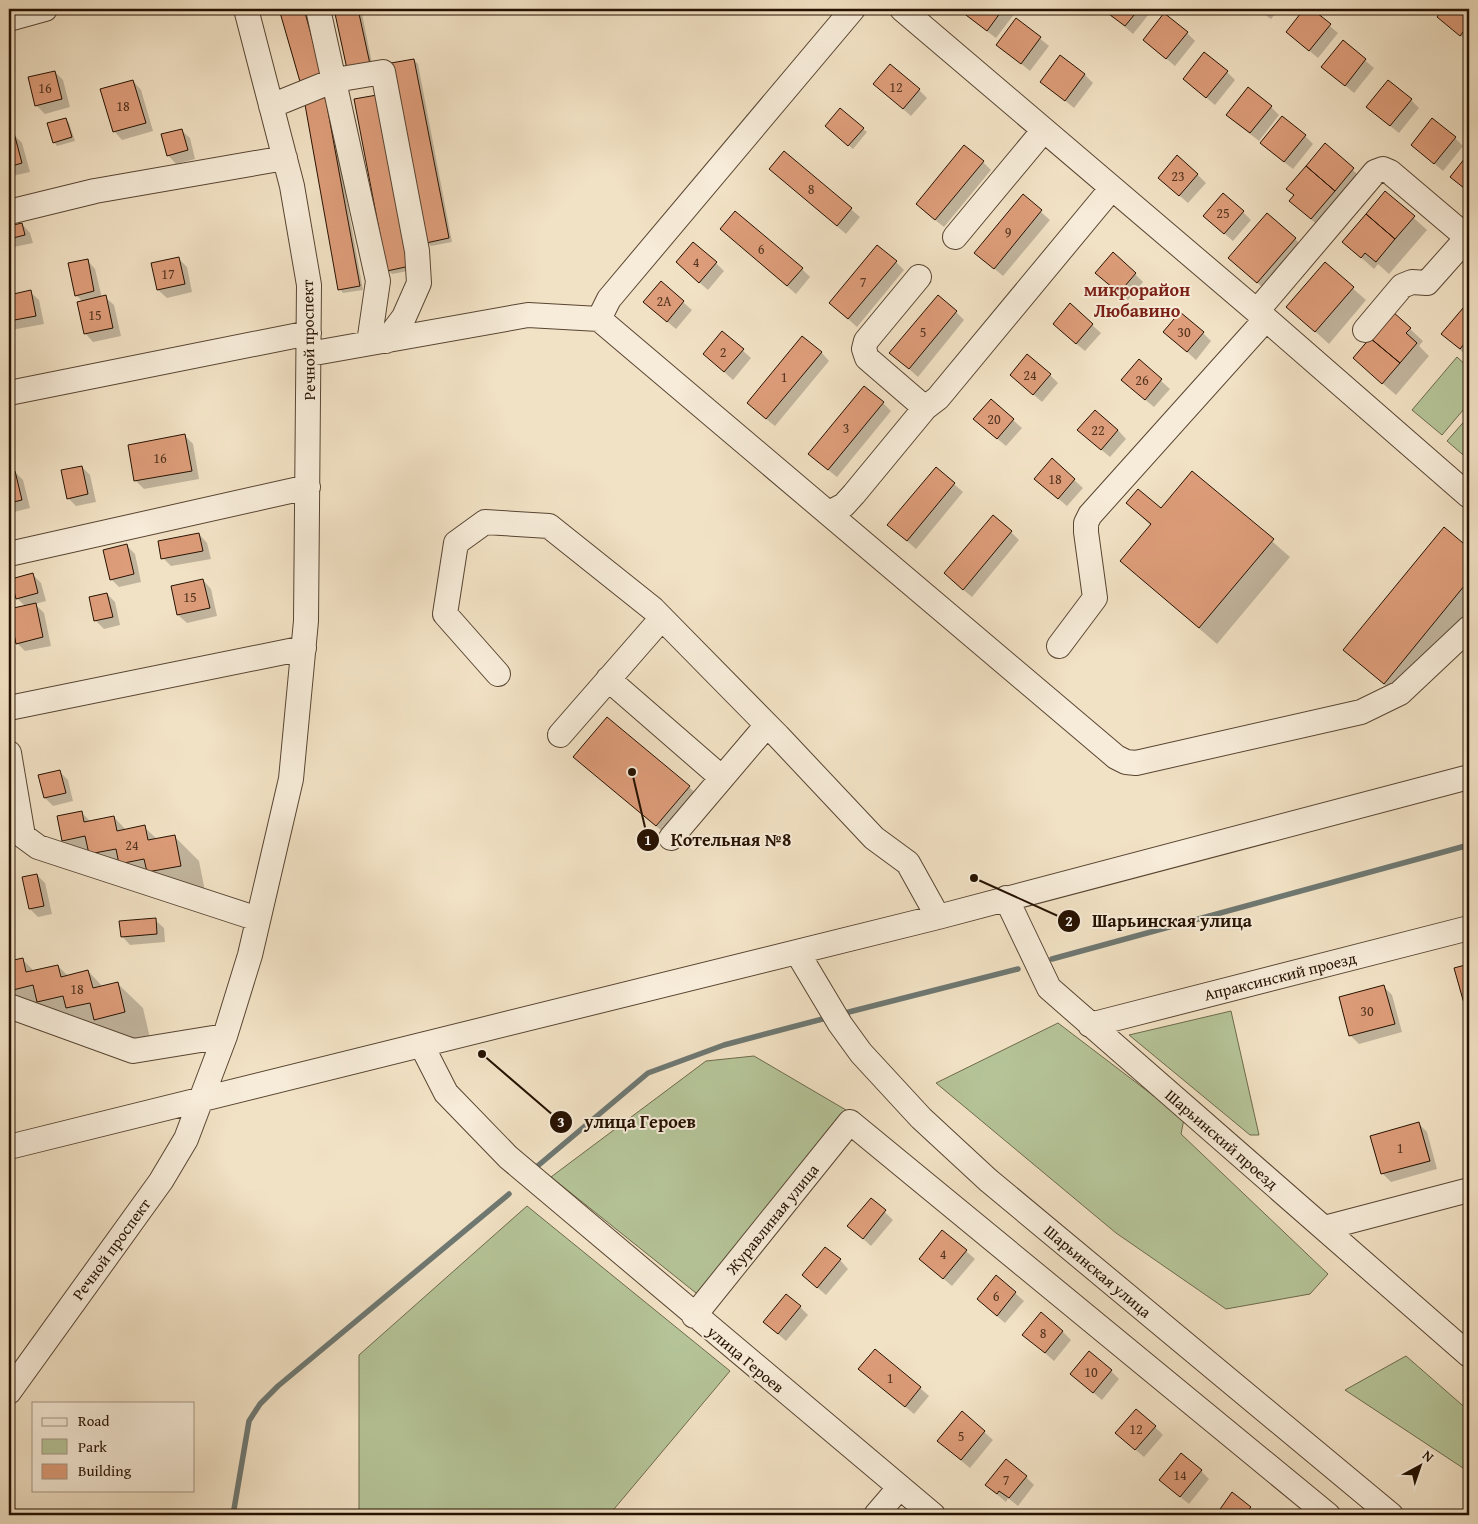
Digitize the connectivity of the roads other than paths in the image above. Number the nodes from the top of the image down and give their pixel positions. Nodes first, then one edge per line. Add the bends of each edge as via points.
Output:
1 (45, 9) edge
2 (246, 9) edge
3 (318, 9) edge
4 (852, 9) edge
5 (902, 9) edge
6 (9, 19) edge
7 (335, 80) junction
8 (271, 106) junction
9 (1044, 130) junction
10 (285, 158) junction
11 (1112, 188) junction
12 (9, 212) edge
13 (955, 237) dead end
14 (1468, 239) edge
15 (919, 277) dead end
16 (1261, 315) junction
17 (599, 319) junction
18 (1364, 330) dead end
19 (378, 342) junction
20 (309, 344) junction
21 (9, 393) edge
22 (925, 408) junction
23 (308, 487) junction
24 (1469, 496) edge
25 (829, 514) junction
26 (9, 554) edge
27 (662, 618) junction
28 (1469, 628) edge
29 (1059, 646) dead end
30 (304, 648) junction
31 (498, 674) dead end
32 (608, 679) junction
33 (9, 708) edge
34 (767, 725) junction
35 (560, 735) dead end
36 (9, 754) edge
37 (1469, 776) edge
38 (722, 778) junction
39 (671, 838) dead end
40 (1006, 898) junction
41 (938, 917) junction
42 (258, 920) junction
43 (1469, 928) edge
44 (797, 952) junction
45 (9, 1006) edge
46 (1090, 1025) junction
47 (225, 1036) junction
48 (422, 1046) junction
49 (202, 1100) junction
50 (9, 1147) edge
51 (1469, 1190) edge
52 (1324, 1228) junction
53 (694, 1316) junction
54 (1469, 1356) edge
55 (9, 1392) edge
56 (900, 1487) junction
57 (876, 1515) edge
58 (933, 1515) edge
59 (1328, 1515) edge
60 (1391, 1515) edge

1 - 6 street
2 - 8 street, Речной проспект
3 - 7 street
4 - 17 street via 609,300
5 - 9 street
7 - 8 street
7 - 19 street via 378,281
7 - 19 street via 383,72 417,251 419,283 404,317
8 - 10 street, Речной проспект
9 - 11 street
9 - 13 street
10 - 12 street via 96,191
10 - 20 street, Речной проспект via 309,285
11 - 16 street
11 - 22 street via 938,398
14 - 16 street via 1383,169 1375,172
14 - 18 street via 1427,283 1412,282 1402,286
15 - 22 street via 866,341 864,349 867,358
16 - 24 street
16 - 29 street via 1090,515 1086,532 1095,598
17 - 19 street via 528,316
17 - 25 street
19 - 20 street
20 - 21 street
20 - 23 street, Речной проспект
22 - 25 street via 854,494
23 - 26 street
23 - 30 street, Речной проспект
25 - 28 street via 1126,762 1136,763 1361,712 1400,693
27 - 31 street via 549,526 485,522 456,544 445,614
27 - 32 street
27 - 34 street
30 - 33 street
30 - 42 street, Речной проспект via 290,778
32 - 35 street
32 - 38 street
34 - 38 street
34 - 41 street via 874,838 908,863
36 - 42 street via 23,836 38,847
37 - 40 street
38 - 39 street
40 - 41 street
40 - 46 street, Шарьинский проезд via 1049,988
41 - 44 street
42 - 47 street, Речной проспект
43 - 46 street, Апраксинский проезд
44 - 48 street
44 - 60 street, Шарьинская улица via 835,1016 862,1053 921,1118 988,1180
45 - 47 street via 133,1051
46 - 52 street, Шарьинский проезд
47 - 49 street, Речной проспект
48 - 49 street
48 - 53 street, улица Героев via 446,1093 508,1157
49 - 50 street
49 - 55 street, Речной проспект via 186,1139 161,1181
51 - 52 street
52 - 54 street, Шарьинский проезд
53 - 56 street, улица Героев
53 - 59 street, Журавлиная улица via 850,1122
56 - 57 street
56 - 58 street, улица Героев

